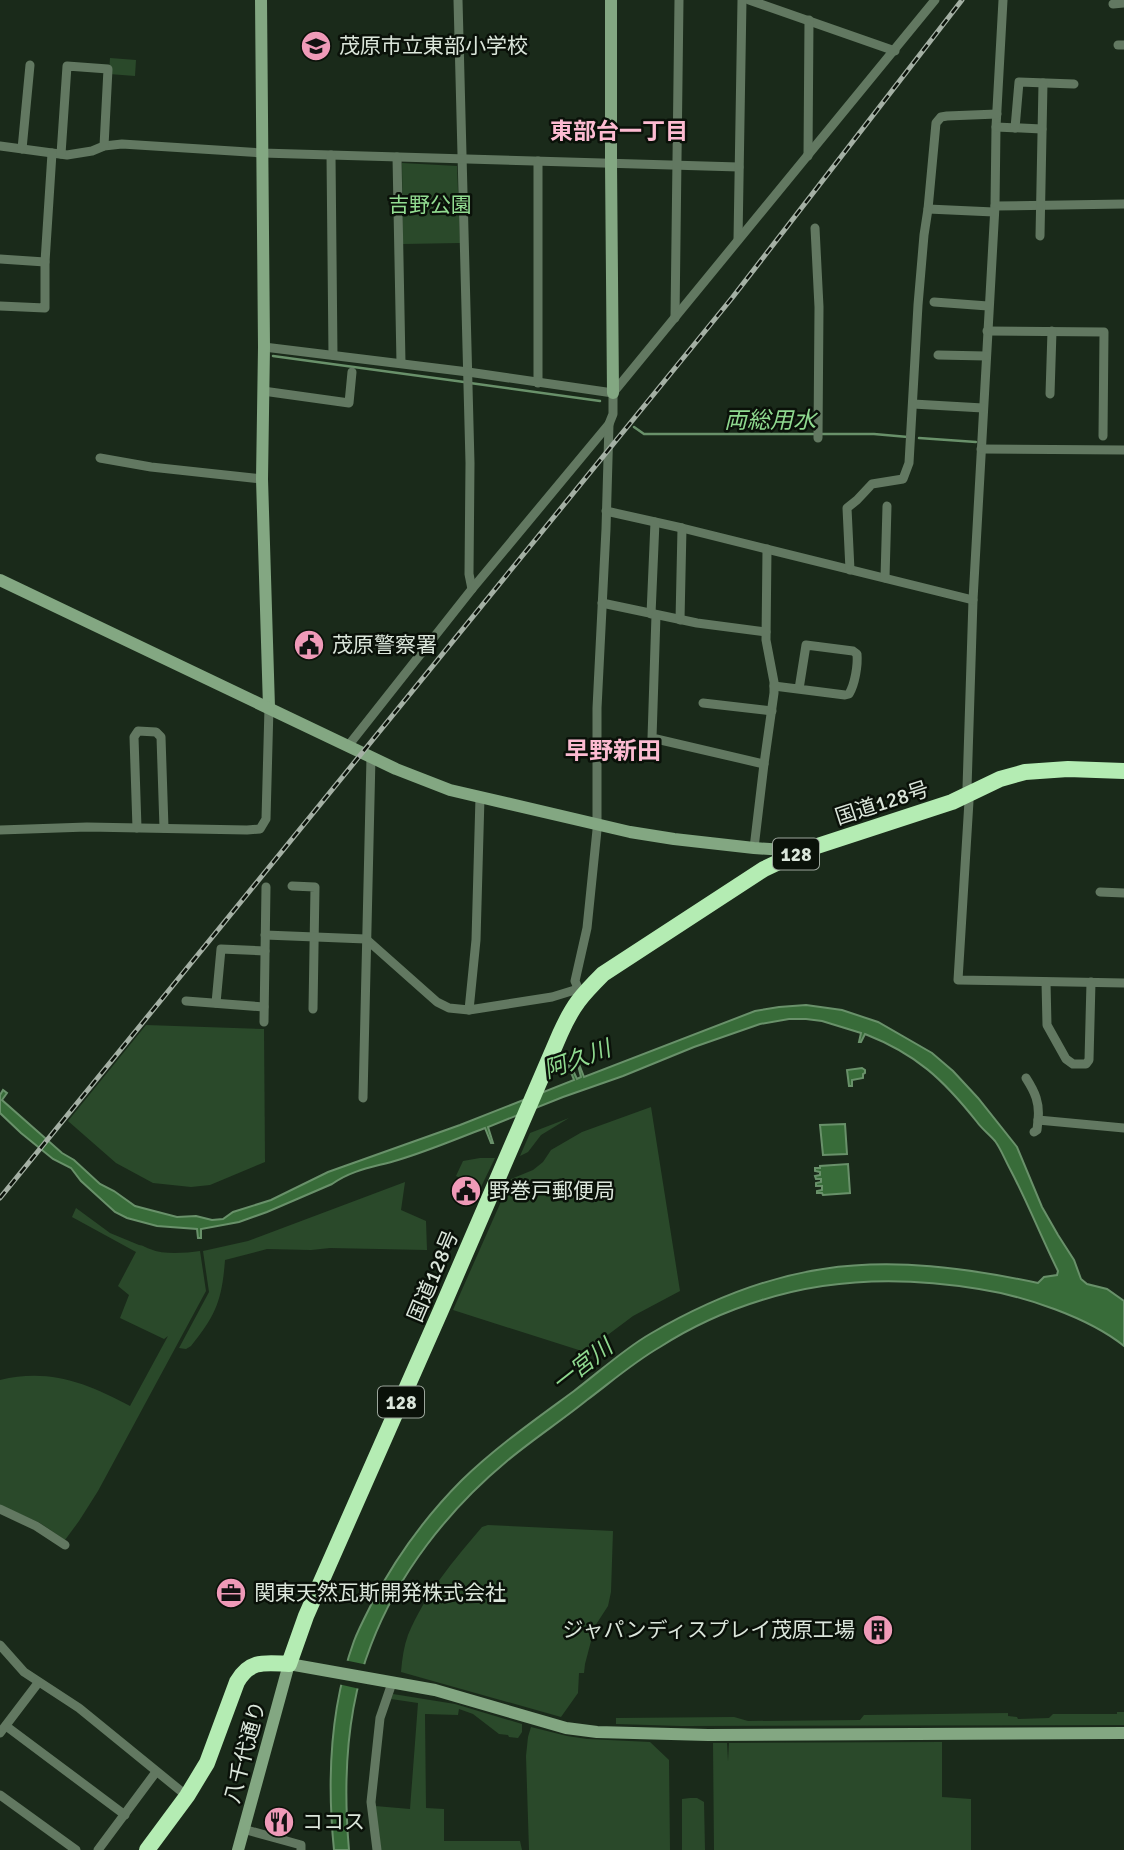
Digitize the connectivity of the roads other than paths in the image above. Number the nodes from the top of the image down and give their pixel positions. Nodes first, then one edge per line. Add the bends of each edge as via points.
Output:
1 (261, 0) edge
2 (458, 0) edge
3 (611, 0) edge
4 (679, 0) edge
5 (742, 0) edge
6 (748, 0) edge
7 (935, 0) edge
8 (1003, 0) edge
9 (1124, 3) edge
10 (1113, 4) dead end
11 (809, 20) junction
12 (895, 51) junction
13 (30, 65) dead end
14 (1044, 83) junction
15 (1074, 84) dead end
16 (997, 114) junction
17 (996, 127) junction
18 (1016, 128) junction
19 (1042, 130) junction
20 (0, 146) edge
21 (104, 146) junction
22 (22, 149) junction
23 (56, 153) junction
24 (262, 153) junction
25 (331, 155) junction
26 (808, 156) junction
27 (397, 157) junction
28 (463, 159) junction
29 (538, 161) junction
30 (611, 163) junction
31 (677, 165) junction
32 (739, 167) junction
33 (1040, 205) junction
34 (1124, 205) edge
35 (929, 209) junction
36 (994, 209) junction
37 (815, 228) dead end
38 (1040, 236) dead end
39 (738, 241) junction
40 (0, 260) edge
41 (45, 262) junction
42 (934, 302) dead end
43 (0, 306) edge
44 (988, 306) junction
45 (675, 318) junction
46 (987, 331) junction
47 (1052, 331) junction
48 (264, 347) junction
49 (333, 355) junction
50 (938, 355) dead end
51 (986, 356) junction
52 (401, 363) junction
53 (352, 372) dead end
54 (468, 372) junction
55 (538, 383) junction
56 (263, 391) junction
57 (614, 393) junction
58 (1050, 394) dead end
59 (913, 404) junction
60 (983, 408) junction
61 (609, 424) junction
62 (818, 435) dead end
63 (1103, 436) dead end
64 (981, 449) junction
65 (1124, 450) edge
66 (100, 458) dead end
67 (262, 479) junction
68 (887, 506) dead end
69 (606, 511) junction
70 (655, 522) junction
71 (682, 528) junction
72 (767, 549) junction
73 (850, 570) junction
74 (885, 578) junction
75 (0, 580) edge
76 (472, 589) junction
77 (972, 600) junction
78 (602, 603) junction
79 (653, 614) junction
80 (680, 620) junction
81 (766, 632) junction
82 (774, 685) junction
83 (799, 689) junction
84 (704, 703) dead end
85 (269, 708) junction
86 (772, 711) junction
87 (348, 746) junction
88 (371, 757) junction
89 (764, 764) junction
90 (1124, 771) edge
91 (968, 794) junction
92 (480, 797) junction
93 (597, 824) junction
94 (137, 828) junction
95 (164, 828) junction
96 (0, 830) edge
97 (754, 848) junction
98 (802, 851) junction
99 (292, 886) dead end
100 (266, 887) dead end
101 (1100, 892) dead end
102 (1124, 893) edge
103 (265, 935) junction
104 (315, 937) junction
105 (366, 939) junction
106 (265, 951) junction
107 (1046, 982) junction
108 (1091, 982) junction
109 (1124, 983) edge
110 (580, 992) junction
111 (186, 1001) dead end
112 (216, 1003) junction
113 (264, 1007) junction
114 (313, 1009) dead end
115 (469, 1010) junction
116 (264, 1022) dead end
117 (1026, 1078) dead end
118 (363, 1098) dead end
119 (1038, 1120) junction
120 (1124, 1128) edge
121 (1034, 1132) dead end
122 (0, 1509) edge
123 (65, 1545) dead end
124 (0, 1645) edge
125 (289, 1664) junction
126 (390, 1682) junction
127 (38, 1683) junction
128 (3, 1729) edge
129 (1124, 1733) edge
130 (156, 1772) junction
131 (0, 1795) edge
132 (187, 1796) junction
133 (125, 1815) junction
134 (243, 1829) junction
135 (76, 1850) edge
136 (97, 1850) edge
137 (147, 1850) edge
138 (238, 1850) edge
139 (302, 1850) edge
140 (377, 1850) edge

1 - 24 street
2 - 28 street
3 - 30 street
4 - 31 street
5 - 32 street
6 - 11 street
7 - 12 street
8 - 16 street
9 - 10 street
11 - 12 street
11 - 26 street
12 - 26 street
13 - 22 street
14 - 15 street
14 - 18 street via 1020,82
14 - 19 street
16 - 17 street
16 - 35 street via 947,116 936,123
17 - 18 street
17 - 36 street
18 - 19 street
19 - 33 street
20 - 22 street
21 - 23 street
21 - 23 street via 108,69 67,66
21 - 24 street
22 - 23 street
23 - 41 street
24 - 25 street
24 - 48 street
25 - 27 street
25 - 49 street
26 - 39 street
27 - 28 street
27 - 52 street
28 - 29 street
28 - 54 street
29 - 30 street
29 - 55 street
30 - 31 street
30 - 57 street
31 - 32 street
31 - 45 street
32 - 39 street
33 - 34 street
33 - 36 street
33 - 38 street
35 - 36 street
35 - 59 street
36 - 44 street
37 - 62 street
39 - 45 street
40 - 41 street
41 - 43 street via 45,308
42 - 44 street
44 - 46 street
45 - 57 street
46 - 47 street
46 - 51 street
47 - 58 street
47 - 63 street via 1104,332
48 - 49 street
48 - 56 street
49 - 52 street
50 - 51 street
51 - 60 street
52 - 54 street
53 - 56 street via 349,403
54 - 55 street
54 - 76 street
55 - 57 street
56 - 67 street
57 - 61 street
59 - 60 street
59 - 73 street via 909,463 903,479 872,484 847,508
60 - 64 street
61 - 69 street
61 - 76 street
64 - 65 street
64 - 77 street
66 - 67 street
67 - 85 street
68 - 74 street
69 - 70 street
69 - 78 street
70 - 71 street
70 - 79 street
71 - 72 street
71 - 80 street
72 - 73 street
72 - 81 street
73 - 74 street
74 - 77 street
75 - 85 street
76 - 87 street
77 - 91 street
78 - 79 street
78 - 93 street
79 - 80 street
79 - 89 street via 652,738
80 - 81 street
81 - 82 street
82 - 83 street
82 - 86 street
83 - 83 street via 849,694 856,654 806,645
84 - 86 street
85 - 87 street
85 - 95 street via 264,825 257,830
86 - 89 street
87 - 88 street
88 - 92 street via 423,780
88 - 105 street
89 - 97 street
90 - 91 highway, 国道128号 / 128 via 1026,772
91 - 98 highway, 国道128号 / 128
91 - 107 street via 958,980
92 - 93 street
92 - 115 street
93 - 97 street via 650,836
93 - 110 street via 587,928 575,981
94 - 95 street
94 - 95 street via 134,737 138,731 156,732 161,737
94 - 96 street
97 - 98 street
98 - 110 highway, 国道128号 / 128 via 764,869
99 - 104 street via 315,887
100 - 103 street
101 - 102 street
103 - 104 street
103 - 106 street
104 - 105 street
104 - 114 street
105 - 115 street via 437,1002
105 - 118 street
106 - 112 street via 220,950
106 - 113 street
107 - 108 street
107 - 108 street via 1047,1026 1066,1059 1086,1064
108 - 109 street
110 - 115 street
110 - 125 highway, 国道128号 / 128
111 - 112 street
112 - 113 street
113 - 116 street
117 - 119 street via 1037,1097
119 - 120 street
119 - 121 street
122 - 123 street
124 - 127 street
125 - 126 street
125 - 132 highway via 261,1663 244,1671 206,1763
125 - 134 street, 八千代通り
126 - 129 street via 597,1732
126 - 140 street via 380,1718 371,1802
127 - 128 street
127 - 130 street via 79,1708
128 - 133 street
130 - 132 street
130 - 133 street
131 - 135 street
132 - 137 highway
133 - 136 street
134 - 138 street, 八千代通り
134 - 139 street via 301,1845

